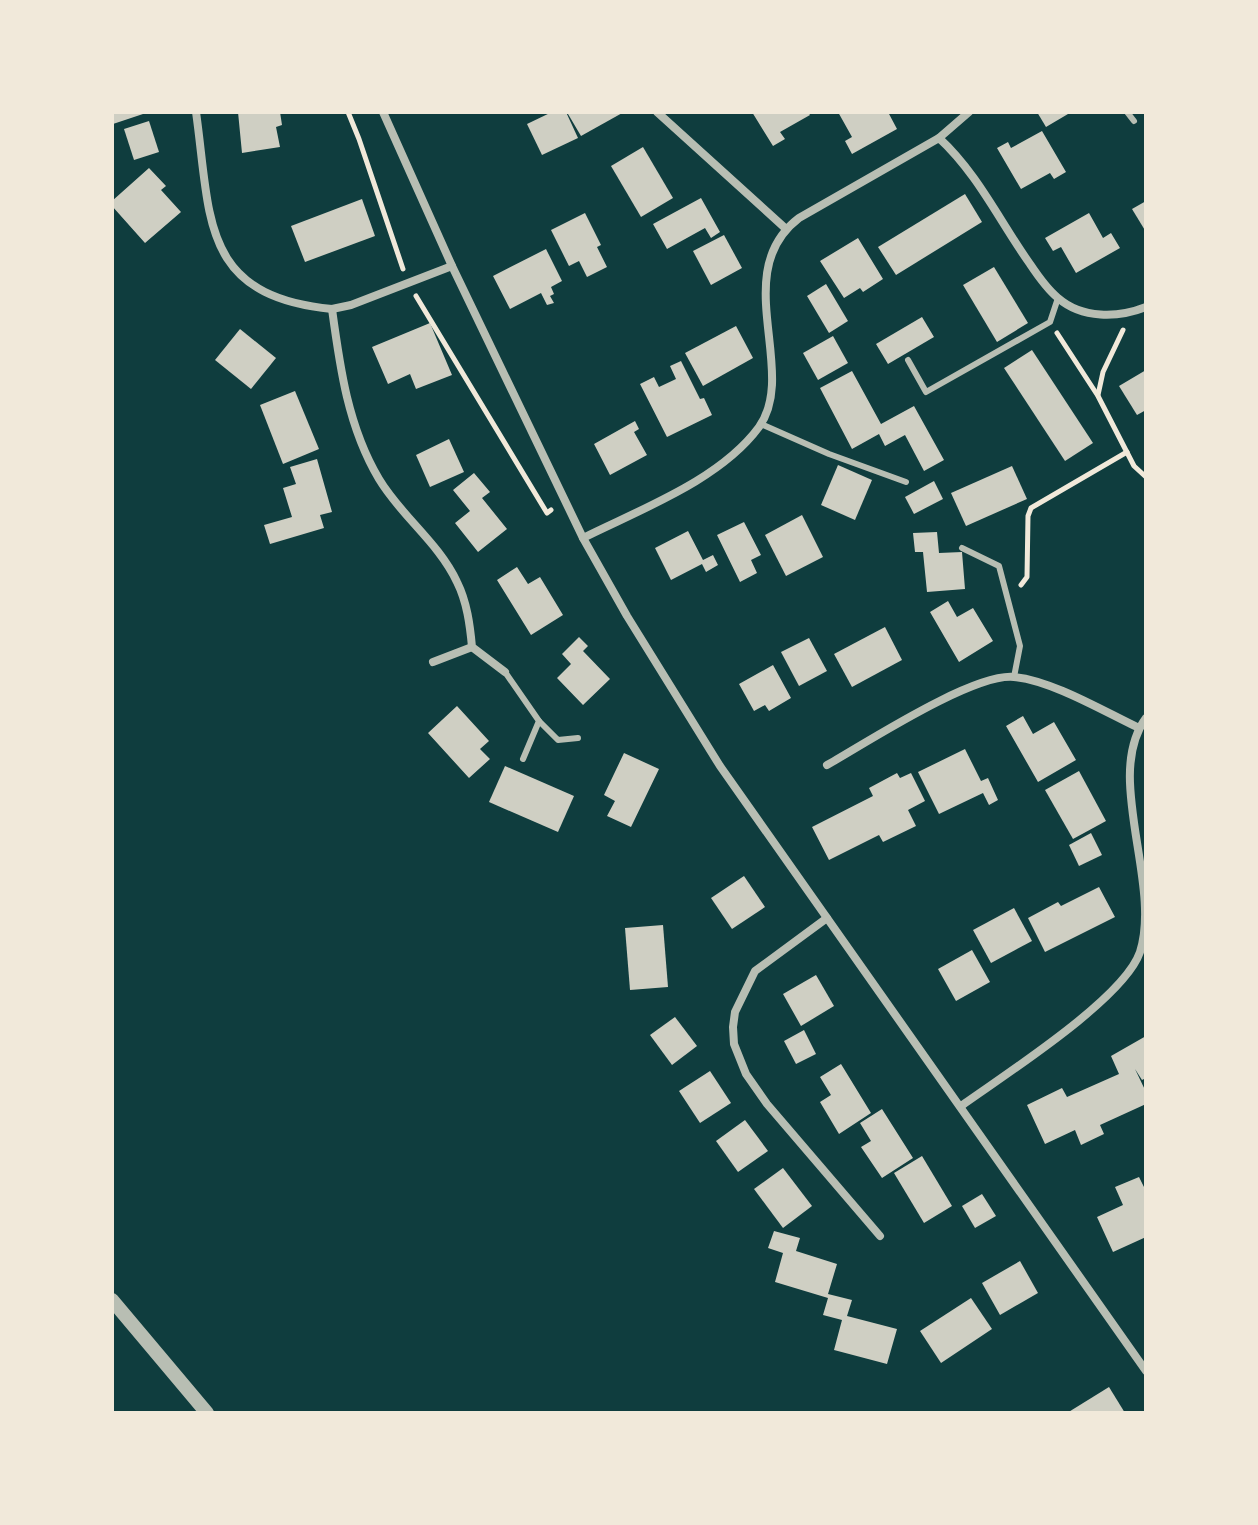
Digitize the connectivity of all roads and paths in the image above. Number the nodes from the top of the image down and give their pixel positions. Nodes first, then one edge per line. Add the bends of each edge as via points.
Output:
1 (196, 112) edge
2 (348, 112) edge
3 (383, 112) edge
4 (657, 112) edge
5 (969, 112) edge
6 (1127, 112) edge
7 (1134, 121) dead end
8 (939, 138) junction
9 (785, 228) junction
10 (452, 266) junction
11 (409, 283) junction
12 (1058, 298) junction
13 (1146, 307) edge
14 (332, 309) junction
15 (1129, 313) junction
16 (1050, 322) junction
17 (908, 360) dead end
18 (1098, 396) junction
19 (761, 424) junction
20 (1127, 452) junction
21 (1146, 477) edge
22 (906, 482) dead end
23 (565, 503) junction
24 (583, 538) junction
25 (962, 548) dead end
26 (1009, 600) junction
27 (472, 647) junction
28 (433, 662) dead end
29 (505, 672) joint
30 (1014, 677) junction
31 (1146, 718) edge
32 (539, 721) junction
33 (1139, 728) junction
34 (578, 738) dead end
35 (523, 759) dead end
36 (827, 765) dead end
37 (827, 918) junction
38 (1143, 954) edge
39 (961, 1106) junction
40 (880, 1236) dead end
41 (112, 1300) edge
42 (1146, 1371) edge
43 (207, 1413) edge

1 - 14 street via 212,226 227,261 269,294
2 - 11 path
3 - 10 street
4 - 9 street
5 - 8 street
6 - 7 lane
8 - 9 street
8 - 12 street via 957,155
9 - 19 street via 766,283 771,380
10 - 11 street
10 - 23 street
11 - 14 street
11 - 23 path via 547,513
12 - 15 street via 1092,314
12 - 16 lane
13 - 15 street
14 - 27 street via 344,390 359,439 379,479 457,581
15 - 18 path
16 - 17 lane via 926,392
16 - 18 path
18 - 20 path
19 - 22 lane
19 - 24 street via 707,474
20 - 21 path
20 - 26 path via 1031,508 1027,577
23 - 24 street
24 - 37 street via 720,766
25 - 26 lane via 999,566
26 - 30 lane via 1020,646
27 - 28 street
27 - 29 street
29 - 32 lane
30 - 33 street
30 - 36 street via 966,688
31 - 33 street
32 - 34 lane via 558,740
32 - 35 lane
33 - 38 street via 1131,771 1144,888
37 - 39 street
37 - 40 street via 755,971 735,1012 734,1044 767,1104
38 - 39 street via 1113,991
39 - 42 street
41 - 43 street

